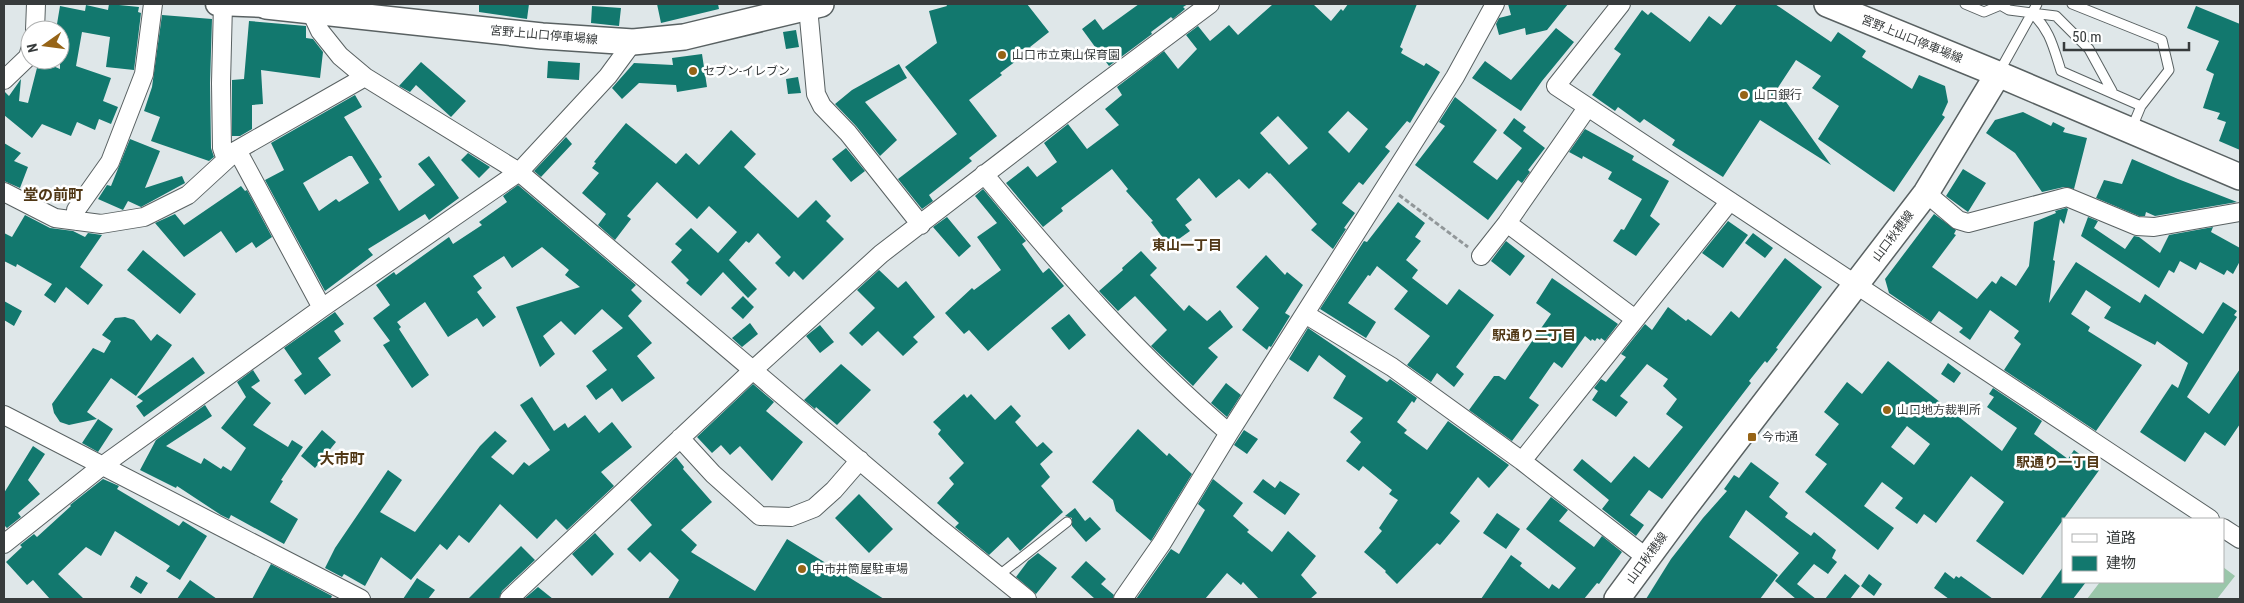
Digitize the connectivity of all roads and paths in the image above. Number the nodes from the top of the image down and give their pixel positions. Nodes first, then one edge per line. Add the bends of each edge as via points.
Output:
1 (36, 4) edge
2 (153, 4) edge
3 (217, 4) edge
4 (223, 4) edge
5 (1210, 4) edge
6 (1495, 4) edge
7 (1621, 4) edge
8 (1827, 4) edge
9 (1964, 4) edge
10 (2037, 4) edge
11 (2072, 4) edge
12 (266, 5) edge
13 (815, 5) edge
14 (2003, 5) edge
15 (311, 12) junction
16 (2031, 12) junction
17 (35, 20) edge
18 (633, 42) junction
19 (20, 65) edge
20 (1998, 74) junction
21 (365, 77) junction
22 (4, 80) edge
23 (2112, 91) junction
24 (2141, 106) junction
25 (1587, 108) junction
26 (2131, 130) junction
27 (232, 155) junction
28 (519, 172) junction
29 (984, 174) junction
30 (2240, 177) edge
31 (1386, 185) junction
32 (4, 192) edge
33 (1926, 193) junction
34 (1730, 200) junction
35 (2240, 212) edge
36 (76, 221) junction
37 (1507, 223) junction
38 (921, 225) junction
39 (1481, 256) joint
40 (1855, 285) junction
41 (322, 308) junction
42 (1304, 314) junction
43 (1635, 319) junction
44 (753, 370) junction
45 (4, 415) edge
46 (1228, 433) junction
47 (680, 438) junction
48 (860, 460) junction
49 (1522, 461) junction
50 (102, 466) junction
51 (2208, 518) edge
52 (1067, 522) dead end
53 (2224, 529) edge
54 (2240, 539) edge
55 (4, 544) edge
56 (1647, 558) junction
57 (998, 576) junction
58 (362, 599) edge
59 (509, 599) edge
60 (1027, 599) edge
61 (1124, 599) edge
62 (1617, 599) edge

1 - 17 street
2 - 36 street via 144,74 110,162 76,210
3 - 4 street
4 - 12 street
4 - 27 street via 222,148
5 - 29 street
6 - 31 street via 1455,77
7 - 25 street via 1556,86
8 - 20 main road, 宮野上山口停車場線
9 - 14 lane via 1984,12
10 - 16 lane
11 - 24 lane via 2162,40 2169,70
12 - 15 main road, 宮野上山口停車場線
13 - 18 main road, 宮野上山口停車場線 via 684,37
13 - 38 street via 816,94 822,106
14 - 16 lane via 2009,10
15 - 18 main road, 宮野上山口停車場線
15 - 21 street via 320,31 340,56
16 - 20 lane
16 - 23 lane via 2056,16 2089,49
16 - 23 lane via 2044,25 2052,41 2060,71
18 - 28 street via 608,76
19 - 22 street
20 - 26 main road
20 - 33 main road, 山口秋穂線
21 - 27 street
21 - 28 street
23 - 24 lane
24 - 26 lane
25 - 34 street
25 - 37 street
26 - 30 main road
27 - 36 street via 188,196 144,218 101,224
27 - 41 street
28 - 41 street
28 - 44 street
29 - 38 street
29 - 46 street via 1104,314 1180,392
31 - 39 path
31 - 42 street
32 - 36 street via 55,218
33 - 35 street via 1958,220 1968,223 2067,197 2136,226 2154,227
33 - 40 main road, 山口秋穂線
34 - 40 street
34 - 43 street
37 - 39 street
37 - 43 street
38 - 44 street via 882,254
40 - 51 street
40 - 56 main road, 山口秋穂線
41 - 50 street
42 - 46 street
42 - 49 street via 1392,367
43 - 49 street
44 - 47 street
44 - 48 street
45 - 50 street
46 - 61 street
47 - 48 street via 713,474 760,516 791,517 814,508
47 - 59 street
48 - 57 street
49 - 56 street
50 - 55 street
50 - 58 street
52 - 57 lane
53 - 54 street
56 - 62 main road, 山口秋穂線
57 - 60 street

